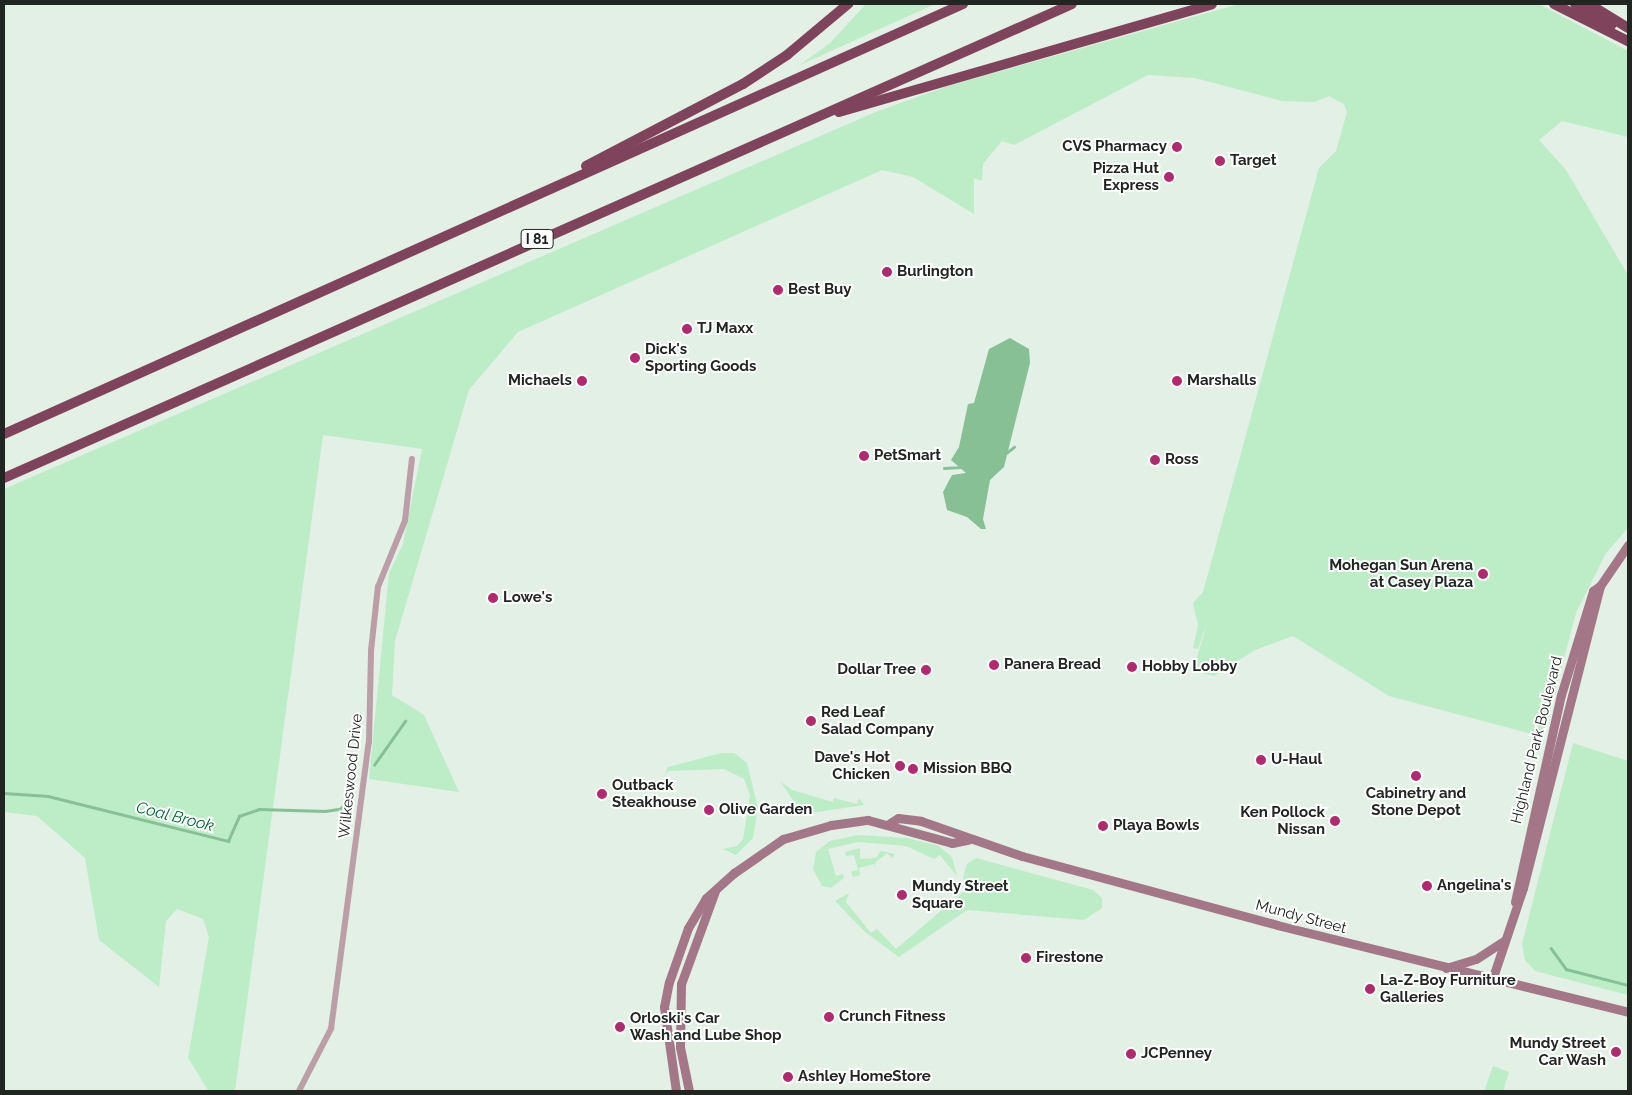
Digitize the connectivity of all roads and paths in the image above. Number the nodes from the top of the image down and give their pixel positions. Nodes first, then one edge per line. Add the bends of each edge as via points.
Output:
1 (848, 4) edge
2 (963, 4) edge
3 (1072, 4) edge
4 (1212, 4) edge
5 (1554, 4) edge
6 (1575, 4) edge
7 (1589, 4) edge
8 (1628, 28) edge
9 (1628, 35) edge
10 (1628, 41) edge
11 (800, 124) junction
12 (430, 243) junction
13 (4, 434) edge
14 (412, 459) dead end
15 (4, 478) edge
16 (1628, 544) edge
17 (1600, 586) junction
18 (890, 823) junction
19 (968, 840) junction
20 (715, 891) junction
21 (1515, 906) junction
22 (1504, 941) junction
23 (1446, 968) junction
24 (1492, 980) junction
25 (1628, 1012) edge
26 (299, 1091) edge
27 (676, 1091) edge
28 (689, 1091) edge

1 - 12 highway via 787,55 743,84
2 - 12 highway
3 - 11 highway, I 81
4 - 11 highway
5 - 10 highway
6 - 9 highway
7 - 8 highway
11 - 15 highway, I 81
12 - 13 highway
14 - 26 street, Wilkeswood Drive via 405,521 378,587 371,651 369,742 331,1029
16 - 17 main road, Highland Park Boulevard
17 - 21 main road, Highland Park Boulevard
17 - 21 main road, Highland Park Boulevard via 1593,591 1560,695 1515,886
18 - 19 main road, Mundy Street via 897,830 952,843
18 - 19 main road, Mundy Street via 898,818 921,821
18 - 20 main road, Mundy Street via 868,820 831,825 783,838 758,853
19 - 23 main road, Mundy Street
20 - 27 main road, Mundy Street via 688,928 664,1007
20 - 28 main road, Mundy Street via 681,984 680,1047
21 - 22 main road, Highland Park Boulevard
22 - 23 main road via 1476,959
22 - 24 main road, Highland Park Boulevard
23 - 24 main road, Mundy Street
24 - 25 main road, Mundy Street

